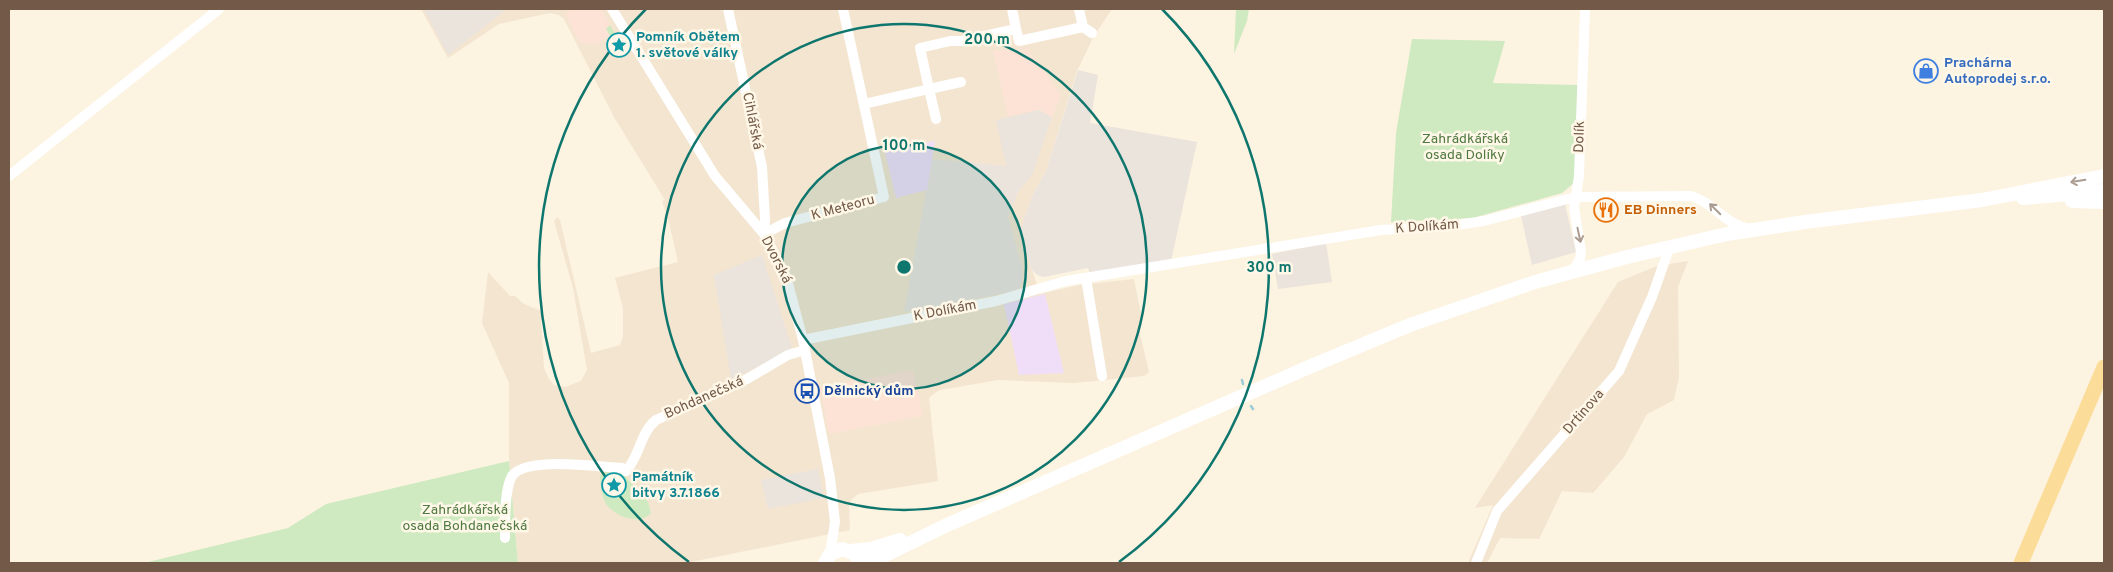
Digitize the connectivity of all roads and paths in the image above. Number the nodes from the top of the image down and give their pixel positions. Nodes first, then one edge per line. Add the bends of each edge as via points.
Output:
1 (219, 9) edge
2 (612, 9) edge
3 (728, 9) edge
4 (843, 9) edge
5 (1012, 9) edge
6 (1079, 9) edge
7 (1585, 9) edge
8 (1016, 29) junction
9 (962, 82) dead end
10 (929, 89) junction
11 (864, 104) junction
12 (936, 119) dead end
13 (9, 176) edge
14 (2104, 176) edge
15 (2104, 191) edge
16 (1576, 196) junction
17 (2047, 198) junction
18 (1982, 200) junction
19 (2104, 202) edge
20 (1758, 229) junction
21 (764, 234) junction
22 (1670, 246) junction
23 (1571, 272) junction
24 (1086, 278) junction
25 (804, 345) junction
26 (2104, 367) edge
27 (1102, 376) dead end
28 (834, 522) junction
29 (946, 525) junction
30 (506, 538) dead end
31 (849, 550) junction
32 (826, 559) edge
33 (860, 563) edge
34 (869, 563) edge
35 (1476, 563) edge
36 (2020, 563) edge

1 - 13 street
2 - 21 street, Dvorská via 715,176
3 - 21 street, Cihlářská via 762,167
4 - 11 street, K Meteoru
5 - 8 street
6 - 8 street via 1088,30 1019,41
7 - 16 street, Dolík
8 - 10 street via 920,48
9 - 10 street
10 - 11 street
10 - 12 street
11 - 21 street, K Meteoru via 884,196 785,223
14 -> 18 main road
15 - 17 main road
20 -> 16 street, K Dolíkám via 1733,224 1704,200 1692,196
16 -> 23 street, Dolík via 1574,213 1581,251 1580,260
16 - 24 street, K Dolíkám via 1484,221 1381,230
17 - 18 main road
17 - 19 main road
18 - 20 main road
20 - 22 main road
21 - 25 street, Dvorská via 790,288
22 - 23 main road
22 - 35 street, Drtinova via 1652,297 1619,371 1496,511
23 - 29 main road via 1468,304 1394,332
24 - 25 street, K Dolíkám
24 - 27 street
25 - 28 street, Dvorská via 830,478
25 - 30 street, Bohdanečská via 746,379 656,420 645,432 632,465 626,471 622,468 562,464 532,466 518,471 512,476 509,488
26 - 36 main road
28 - 31 street, Dvorská
28 - 32 street, Dvorská
29 - 31 main road via 872,549
29 - 34 main road
31 - 32 main road, Dvorská via 838,550
31 - 33 main road, Dvorská

